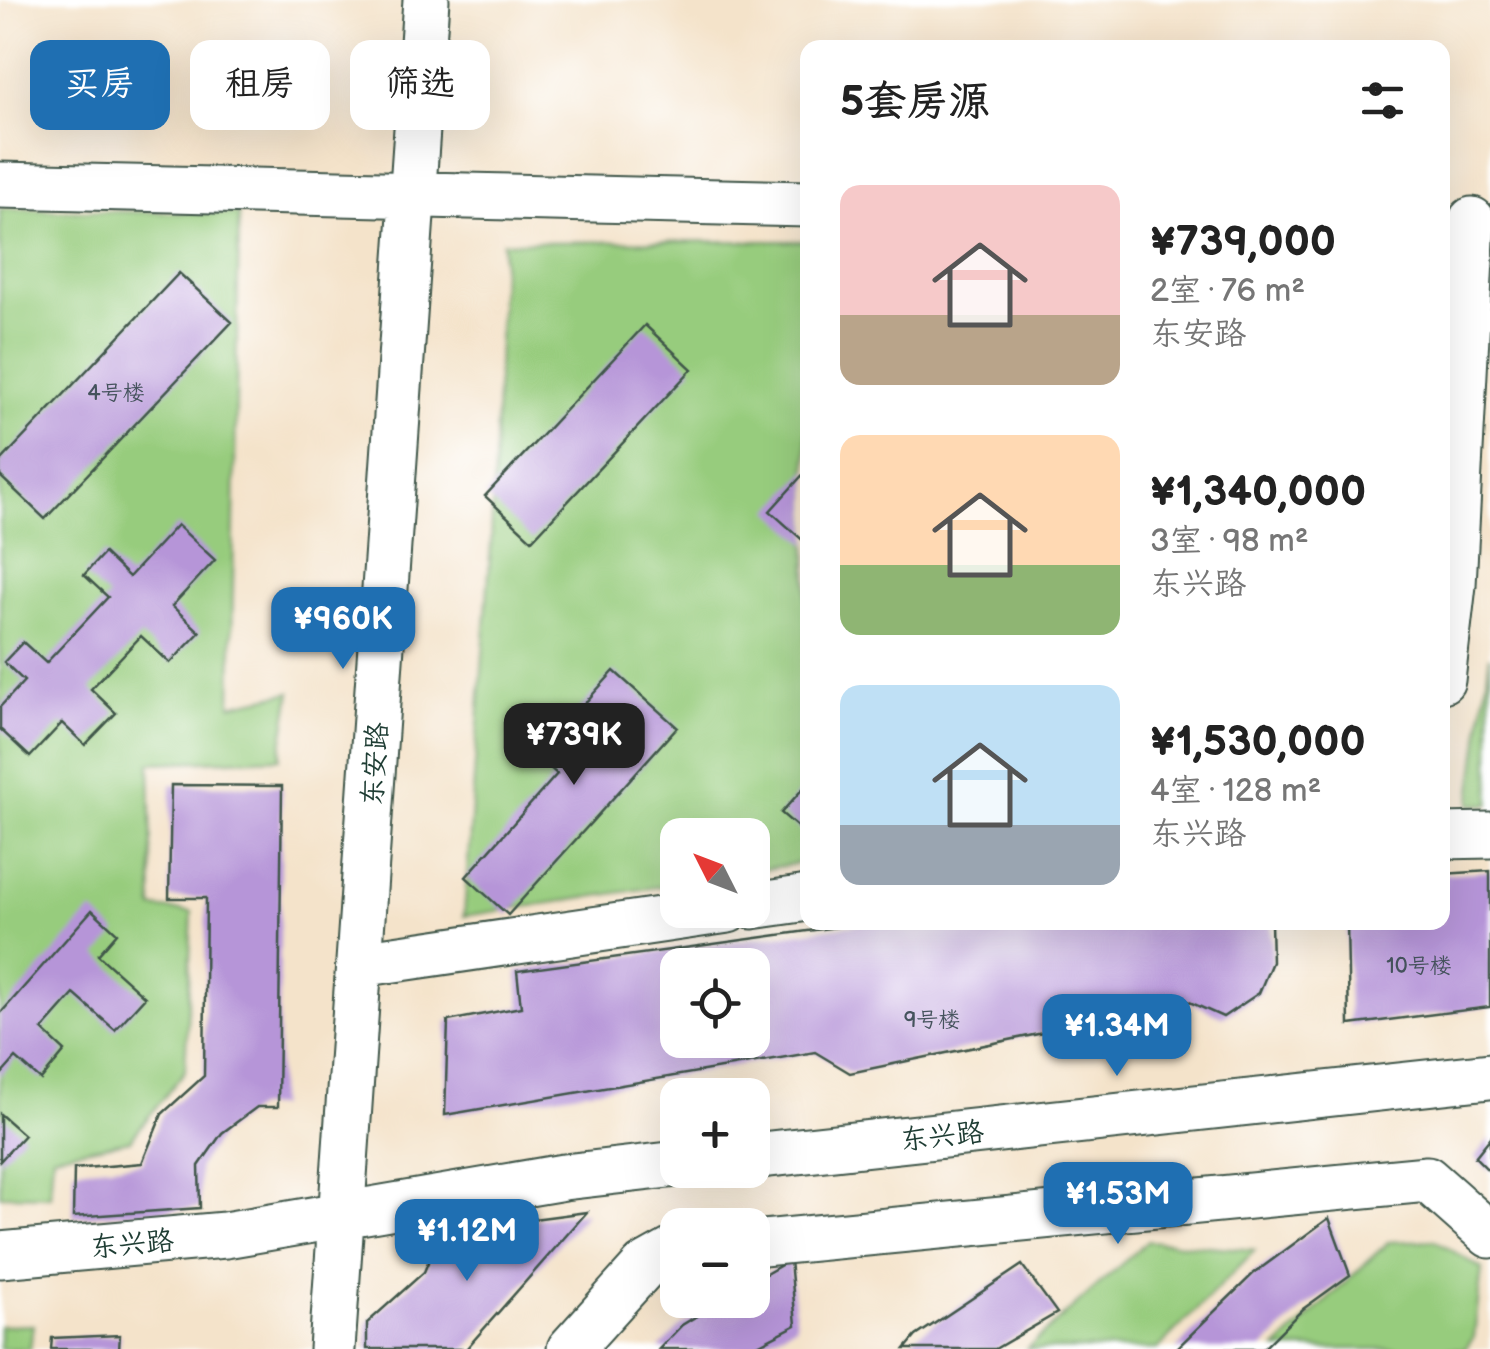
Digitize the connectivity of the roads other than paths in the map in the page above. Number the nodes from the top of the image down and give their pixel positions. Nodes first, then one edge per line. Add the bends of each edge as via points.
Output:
1 (426, 0) edge
2 (0, 185) edge
3 (415, 194) junction
4 (800, 204) edge
5 (1468, 220) edge
6 (1450, 612) edge
7 (1490, 835) edge
8 (1450, 836) edge
9 (800, 899) edge
10 (770, 903) edge
11 (660, 920) edge
12 (360, 964) junction
13 (1490, 1076) edge
14 (770, 1154) edge
15 (660, 1166) edge
16 (342, 1214) junction
17 (1490, 1235) edge
18 (770, 1242) edge
19 (0, 1255) edge
20 (660, 1258) edge
21 (0, 1292) edge
22 (332, 1349) edge
23 (570, 1349) edge

1 - 3 street, 东安路
2 - 3 street
3 - 4 street
3 - 12 street, 东安路
5 - 6 street
7 - 8 street
9 - 10 street
11 - 12 street
12 - 16 street, 东安路
13 - 14 street, 东兴路
15 - 16 street, 东兴路
16 - 19 street, 东兴路 via 226,1235
16 - 22 street, 东安路
17 - 18 street via 1427,1179
19 - 21 street
20 - 23 street via 644,1267

